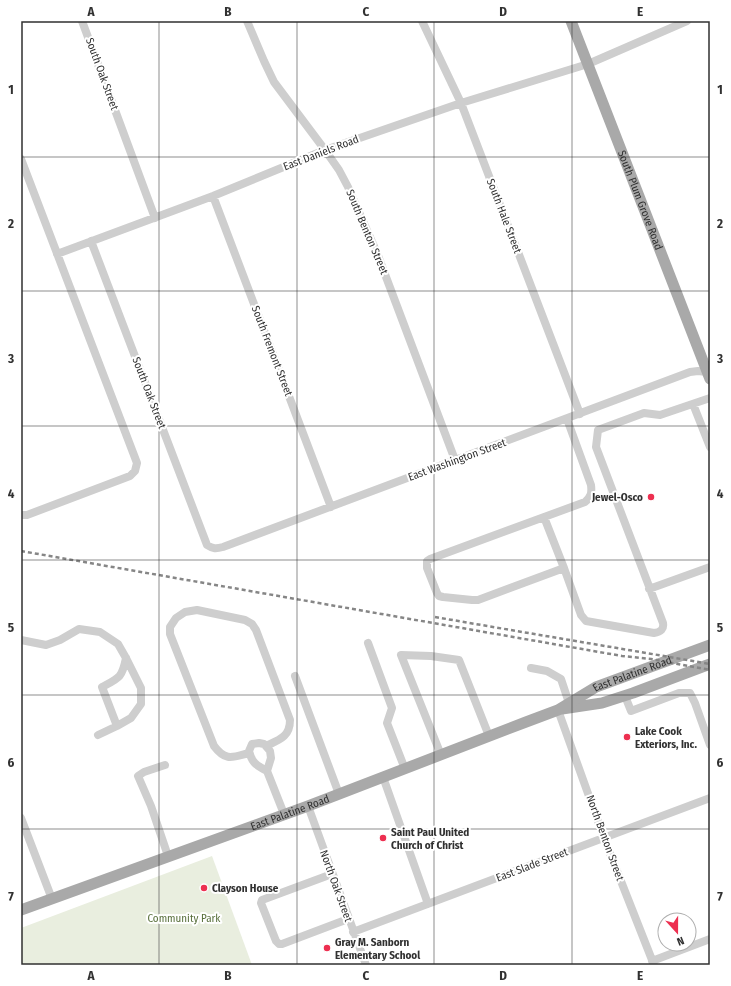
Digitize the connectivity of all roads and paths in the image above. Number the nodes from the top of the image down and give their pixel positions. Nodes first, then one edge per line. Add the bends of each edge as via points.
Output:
1 (82, 21) edge
2 (247, 21) edge
3 (422, 21) edge
4 (571, 21) edge
5 (687, 21) edge
6 (588, 64) junction
7 (461, 103) junction
8 (325, 150) junction
9 (21, 159) edge
10 (213, 196) junction
11 (155, 218) junction
12 (91, 241) junction
13 (57, 254) junction
14 (709, 374) edge
15 (710, 398) edge
16 (694, 404) junction
17 (580, 414) junction
18 (567, 419) junction
19 (710, 447) edge
20 (455, 460) junction
21 (331, 507) junction
22 (21, 515) edge
23 (544, 517) junction
24 (207, 545) joint
25 (710, 567) edge
26 (564, 568) junction
27 (650, 589) junction
28 (21, 640) edge
29 (368, 643) dead end
30 (710, 645) edge
31 (126, 658) junction
32 (710, 664) edge
33 (531, 668) dead end
34 (295, 676) dead end
35 (625, 696) junction
36 (569, 703) junction
37 (558, 710) junction
38 (117, 726) junction
39 (98, 735) dead end
40 (489, 736) junction
41 (710, 745) edge
42 (266, 746) junction
43 (249, 753) junction
44 (441, 755) junction
45 (165, 765) dead end
46 (405, 769) junction
47 (267, 771) junction
48 (383, 777) junction
49 (339, 794) junction
50 (710, 798) edge
51 (308, 806) junction
52 (284, 814) junction
53 (21, 818) edge
54 (604, 838) junction
55 (168, 856) junction
56 (332, 874) junction
57 (52, 899) junction
58 (428, 904) junction
59 (21, 910) edge
60 (348, 918) junction
61 (353, 932) junction
62 (710, 939) edge
63 (653, 963) edge
64 (366, 965) edge

1 - 11 street, South Oak Street
2 - 8 street, South Benton Street via 274,82
3 - 7 street, South Hale Street
4 - 6 main road, South Plum Grove Road
5 - 6 street, East Daniels Road
6 - 7 street, East Daniels Road
6 - 14 main road, South Plum Grove Road
7 - 8 street, East Daniels Road
7 - 17 street, South Hale Street
8 - 10 street, East Daniels Road
8 - 20 street, South Benton Street via 339,170 363,219
9 - 13 street
10 - 11 street, East Daniels Road
10 - 21 street, South Fremont Street
11 - 12 street, East Daniels Road
12 - 13 street, East Daniels Road
12 - 24 street, South Oak Street
13 - 22 street via 137,463 135,471 130,476 27,515
14 - 17 street, East Washington Street via 690,372
15 - 16 street
16 - 19 street
16 - 27 street via 660,415 644,413 598,430 596,447
17 - 18 street, East Washington Street
18 - 20 street, East Washington Street
18 - 23 street via 592,493 584,502
20 - 21 street, East Washington Street
21 - 24 street, East Washington Street via 218,549
23 - 26 street
23 - 26 street via 430,559 427,561 427,568 439,596 472,600
25 - 27 street
26 - 27 street via 581,615 586,621 658,632 664,627
28 - 31 street via 46,645 79,629 100,632 118,644
29 - 46 street via 392,708 387,723
30 - 36 main road, East Palatine Road via 596,687
31 - 38 street via 141,688 141,704 131,718
31 - 38 street via 124,671 116,680 102,686
32 - 35 main road, East Palatine Road
33 - 36 street via 548,670 561,679
34 - 49 street
35 - 37 main road, East Palatine Road via 602,704
35 - 41 street via 631,711 679,693 690,693
36 - 37 main road, East Palatine Road
37 - 40 main road, East Palatine Road
37 - 54 street, North Benton Street
38 - 39 street
40 - 44 main road, East Palatine Road
40 - 44 street via 459,660 401,655
42 - 43 street via 252,744
42 - 43 street via 285,736 290,727 290,720 256,630 245,620 197,610 186,612 176,618 170,627 170,634 214,746 223,756 231,758
42 - 47 street via 271,758
43 - 47 street via 256,766
44 - 46 main road, East Palatine Road
45 - 55 street via 138,776
46 - 48 main road, East Palatine Road
47 - 52 street
48 - 49 main road, East Palatine Road
48 - 58 street
49 - 51 main road, East Palatine Road
50 - 54 street, East Slade Street
51 - 52 main road, East Palatine Road
51 - 56 street, North Oak Street
52 - 55 main road, East Palatine Road
53 - 57 street
54 - 58 street, East Slade Street
54 - 63 street, North Benton Street
55 - 57 main road, East Palatine Road
56 - 60 street, North Oak Street
56 - 60 street via 262,900 260,903 279,944
57 - 59 main road, East Palatine Road
58 - 61 street, East Slade Street
60 - 61 street, North Oak Street
61 - 64 street, North Oak Street
62 - 63 street

